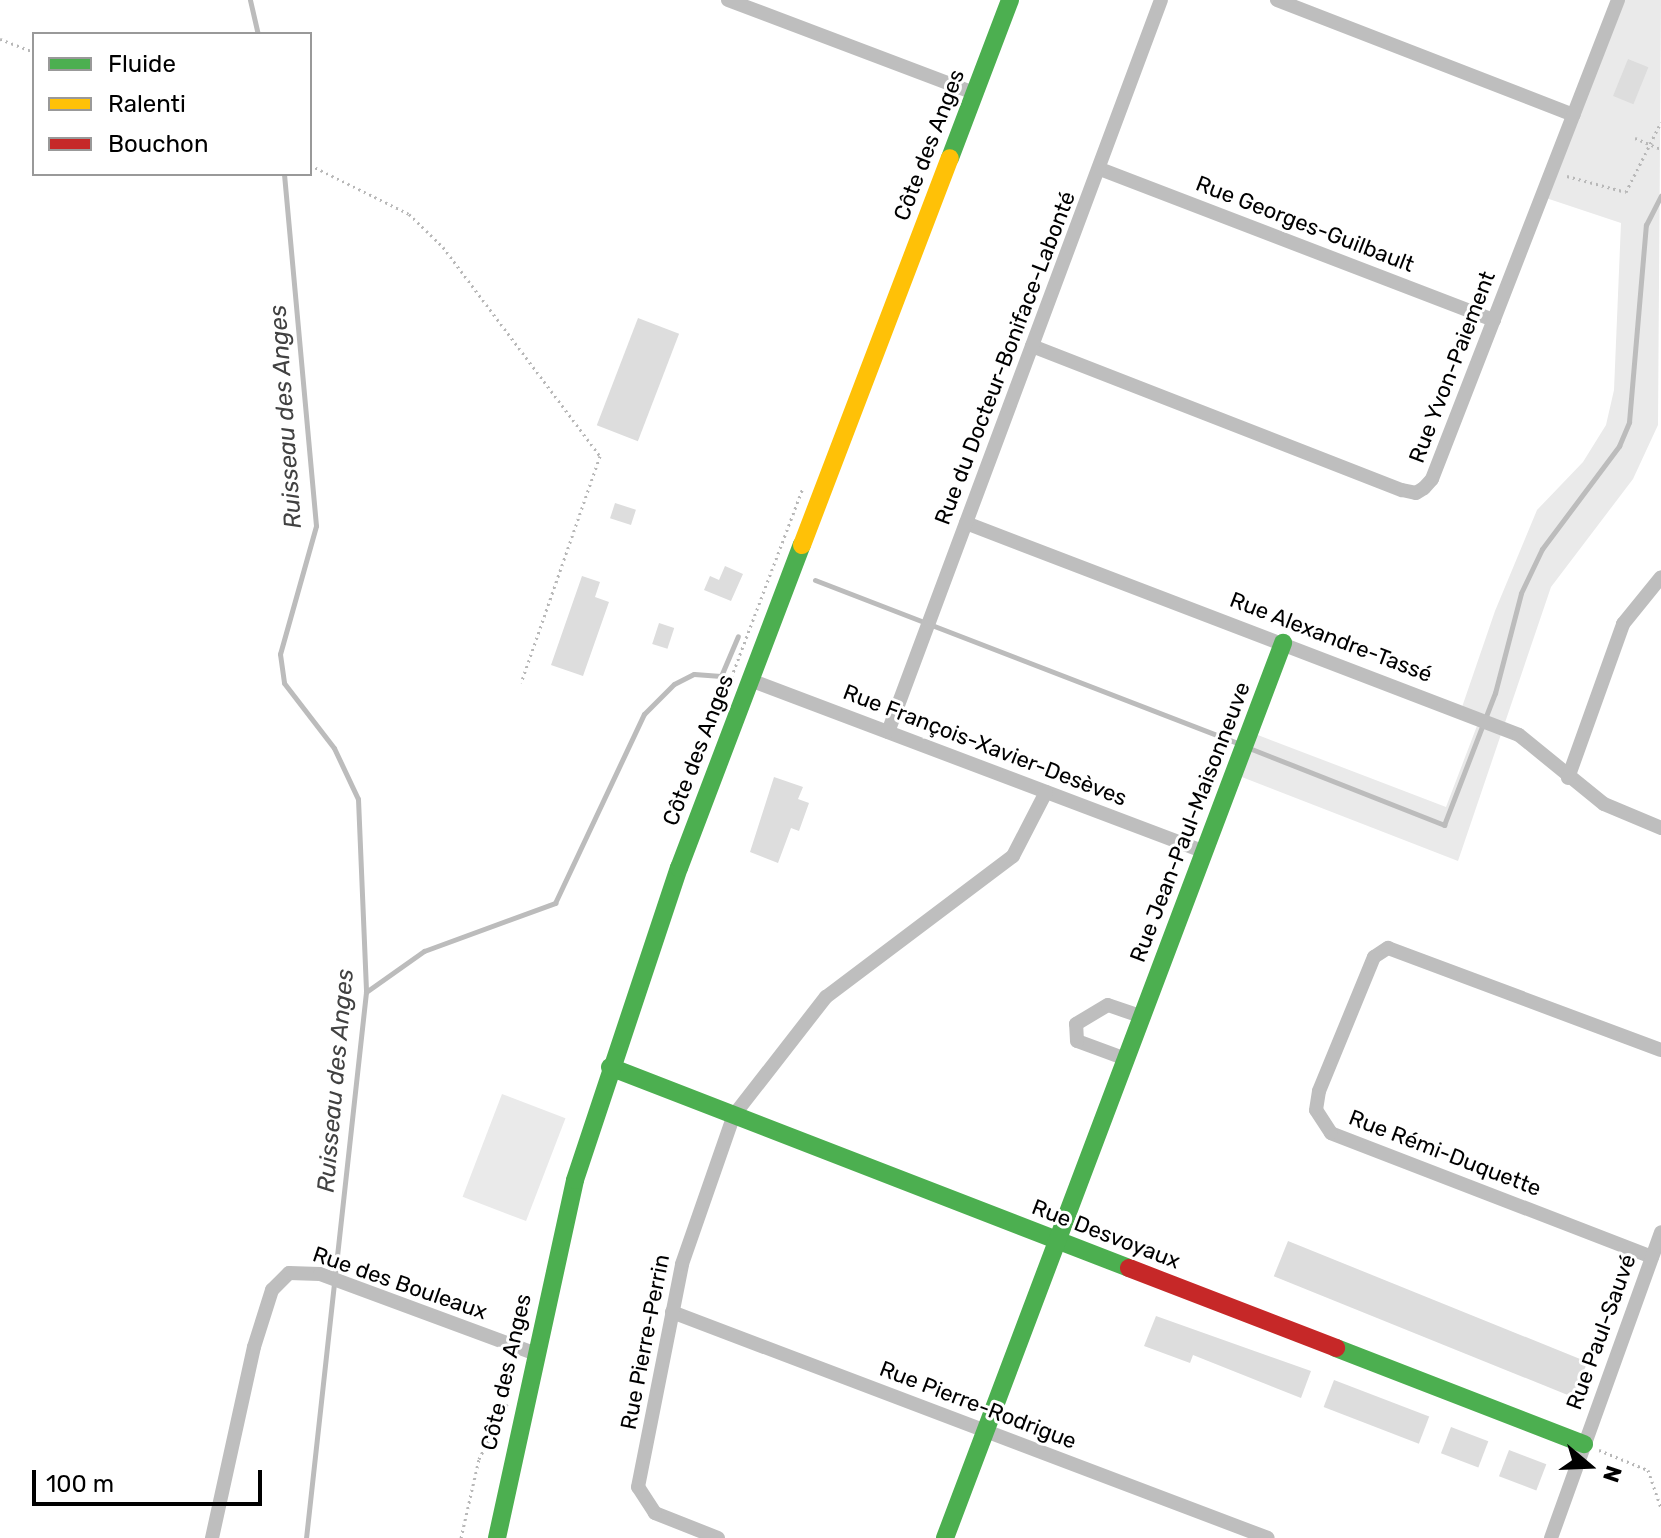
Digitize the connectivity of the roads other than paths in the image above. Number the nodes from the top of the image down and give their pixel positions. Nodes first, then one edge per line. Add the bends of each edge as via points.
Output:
1 (728, 0) edge
2 (1010, 0) edge
3 (1161, 0) edge
4 (1277, 0) edge
5 (1618, 0) edge
6 (974, 93) junction
7 (1574, 115) junction
8 (1100, 169) junction
9 (1494, 320) junction
10 (1032, 346) junction
11 (966, 523) junction
12 (1661, 577) edge
13 (1283, 643) junction
14 (750, 680) junction
15 (888, 732) junction
16 (1568, 778) junction
17 (1046, 792) junction
18 (1661, 828) edge
19 (1204, 852) junction
20 (1142, 1017) junction
21 (1661, 1050) edge
22 (1126, 1059) junction
23 (610, 1067) junction
24 (734, 1115) junction
25 (1661, 1232) edge
26 (1057, 1241) junction
27 (1652, 1257) junction
28 (672, 1312) junction
29 (534, 1353) junction
30 (985, 1431) junction
31 (1584, 1444) junction
32 (212, 1538) edge
33 (497, 1538) edge
34 (718, 1538) edge
35 (945, 1538) edge
36 (1268, 1538) edge
37 (1551, 1538) edge

1 - 6 street
2 - 6 street, Côte des Anges
3 - 8 street, Rue du Docteur-Boniface-Labonté
4 - 7 street
5 - 7 street, Rue Yvon-Paiement
6 - 14 street, Côte des Anges
7 - 9 street, Rue Yvon-Paiement
8 - 9 street, Rue Georges-Guilbault
8 - 10 street, Rue du Docteur-Boniface-Labonté
9 - 10 street, Rue Yvon-Paiement via 1432,479 1416,493
10 - 11 street, Rue du Docteur-Boniface-Labonté
11 - 13 street, Rue Alexandre-Tassé
11 - 15 street, Rue du Docteur-Boniface-Labonté
12 - 16 street via 1623,624
13 - 16 street, Rue Alexandre-Tassé via 1519,735
13 - 19 street, Rue Jean-Paul-Maisonneuve
14 - 15 street, Rue François-Xavier-Desèves
14 - 23 street, Côte des Anges
15 - 17 street, Rue François-Xavier-Desèves
16 - 18 street, Rue Alexandre-Tassé via 1604,804
17 - 19 street, Rue François-Xavier-Desèves
17 - 24 street, Rue Pierre-Perrin via 1013,856 826,997
19 - 20 street, Rue Jean-Paul-Maisonneuve
20 - 22 street, Rue Jean-Paul-Maisonneuve
20 - 22 street via 1108,1005 1076,1024 1077,1041
21 - 27 street, Rue Rémi-Duquette via 1388,948 1374,957 1316,1110 1331,1133
22 - 26 street, Rue Jean-Paul-Maisonneuve
23 - 24 street, Rue Desvoyaux
23 - 29 street, Côte des Anges via 575,1180
24 - 26 street, Rue Desvoyaux
24 - 28 street, Rue Pierre-Perrin via 693,1223
25 - 27 street, Rue Paul-Sauvé
26 - 30 street, Rue Jean-Paul-Maisonneuve
26 - 31 street, Rue Desvoyaux
27 - 31 street, Rue Paul-Sauvé
28 - 30 street, Rue Pierre-Rodrigue
28 - 34 street, Rue Pierre-Perrin via 638,1487 655,1513
29 - 32 street, Rue des Bouleaux via 320,1274 289,1273 272,1290 254,1347
29 - 33 street, Côte des Anges
30 - 35 street, Rue Jean-Paul-Maisonneuve
30 - 36 street, Rue Pierre-Rodrigue
31 - 37 street, Rue Paul-Sauvé

